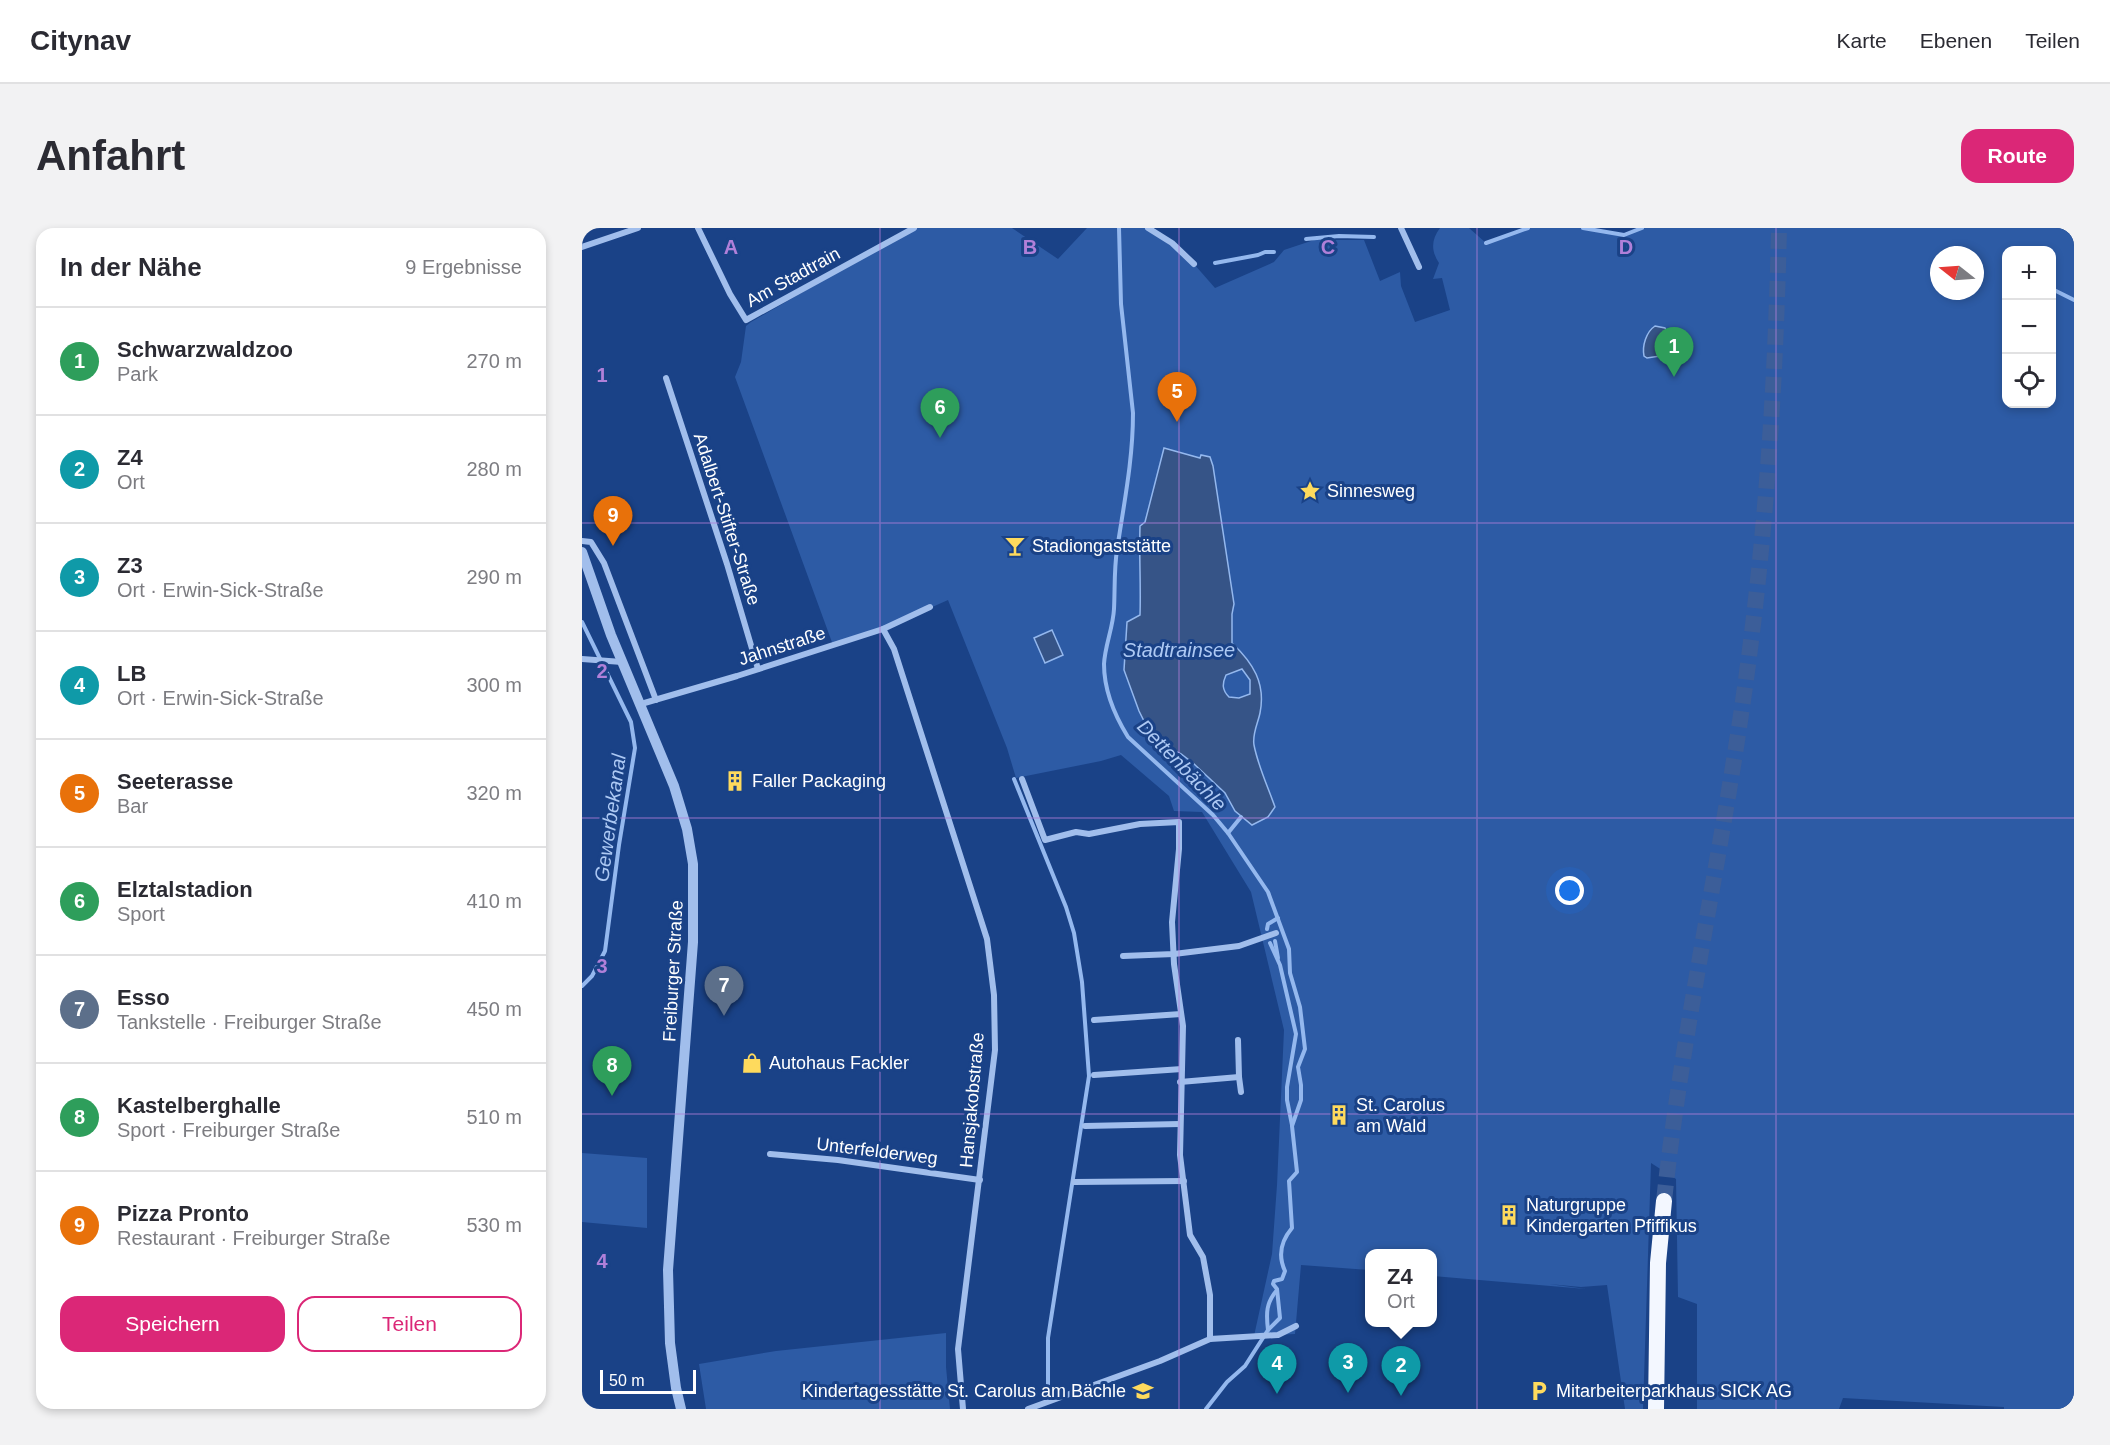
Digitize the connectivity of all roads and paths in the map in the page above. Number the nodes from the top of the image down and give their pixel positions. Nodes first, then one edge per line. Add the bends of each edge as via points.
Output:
1 (638, 228) edge
2 (698, 228) edge
3 (914, 228) edge
4 (1148, 228) edge
5 (1401, 228) edge
6 (582, 247) edge
7 (1194, 264) dead end
8 (1419, 267) dead end
9 (666, 378) dead end
10 (582, 541) edge
11 (582, 552) edge
12 (930, 607) dead end
13 (883, 629) junction
14 (584, 660) edge
15 (622, 662) junction
16 (758, 669) junction
17 (656, 700) junction
18 (641, 704) junction
19 (1022, 779) dead end
20 (1276, 933) dead end
21 (1174, 954) junction
22 (1123, 956) dead end
23 (1181, 1014) junction
24 (1094, 1020) dead end
25 (1238, 1040) dead end
26 (1182, 1069) junction
27 (1094, 1075) dead end
28 (1239, 1077) junction
29 (1180, 1082) junction
30 (1241, 1092) dead end
31 (1180, 1124) junction
32 (1085, 1126) dead end
33 (770, 1154) dead end
34 (980, 1180) junction
35 (1184, 1181) junction
36 (1074, 1182) dead end
37 (1664, 1201) tunnel mouth
38 (1296, 1326) dead end
39 (1210, 1339) junction
40 (681, 1409) edge
41 (963, 1409) edge
42 (1028, 1409) edge
43 (1656, 1409) edge

1 - 6 street
2 - 3 street, Am Stadtrain via 746,320
4 - 7 street
5 - 8 street
9 - 16 street, Adalbert-Stifter-Straße
10 - 17 street via 591,543 604,563
11 - 15 street, Freiburger Straße
12 - 13 street, Jahnstraße
13 - 16 street, Jahnstraße
13 - 34 street, Hansjakobstraße via 894,649 987,939 995,1050
14 - 15 street
15 - 18 street, Freiburger Straße
16 - 17 street, Jahnstraße
17 - 18 street, Jahnstraße
18 - 40 street, Freiburger Straße via 674,786 693,864 693,942 668,1262 670,1343
19 - 21 street via 1045,840 1076,832 1089,834 1140,824 1179,822 1172,922
20 - 21 street via 1239,946
21 - 22 street
21 - 23 street
23 - 24 street
23 - 26 street
25 - 28 street
26 - 27 street
26 - 29 street
28 - 29 street
28 - 30 street
29 - 31 street
31 - 32 street
31 - 35 street
33 - 34 street, Unterfelderweg
34 - 41 street, Hansjakobstraße via 958,1350
35 - 36 street
35 - 39 street via 1190,1235 1203,1257 1210,1295
37 - 43 highway via 1658,1263
38 - 39 street via 1278,1335
39 - 42 street

